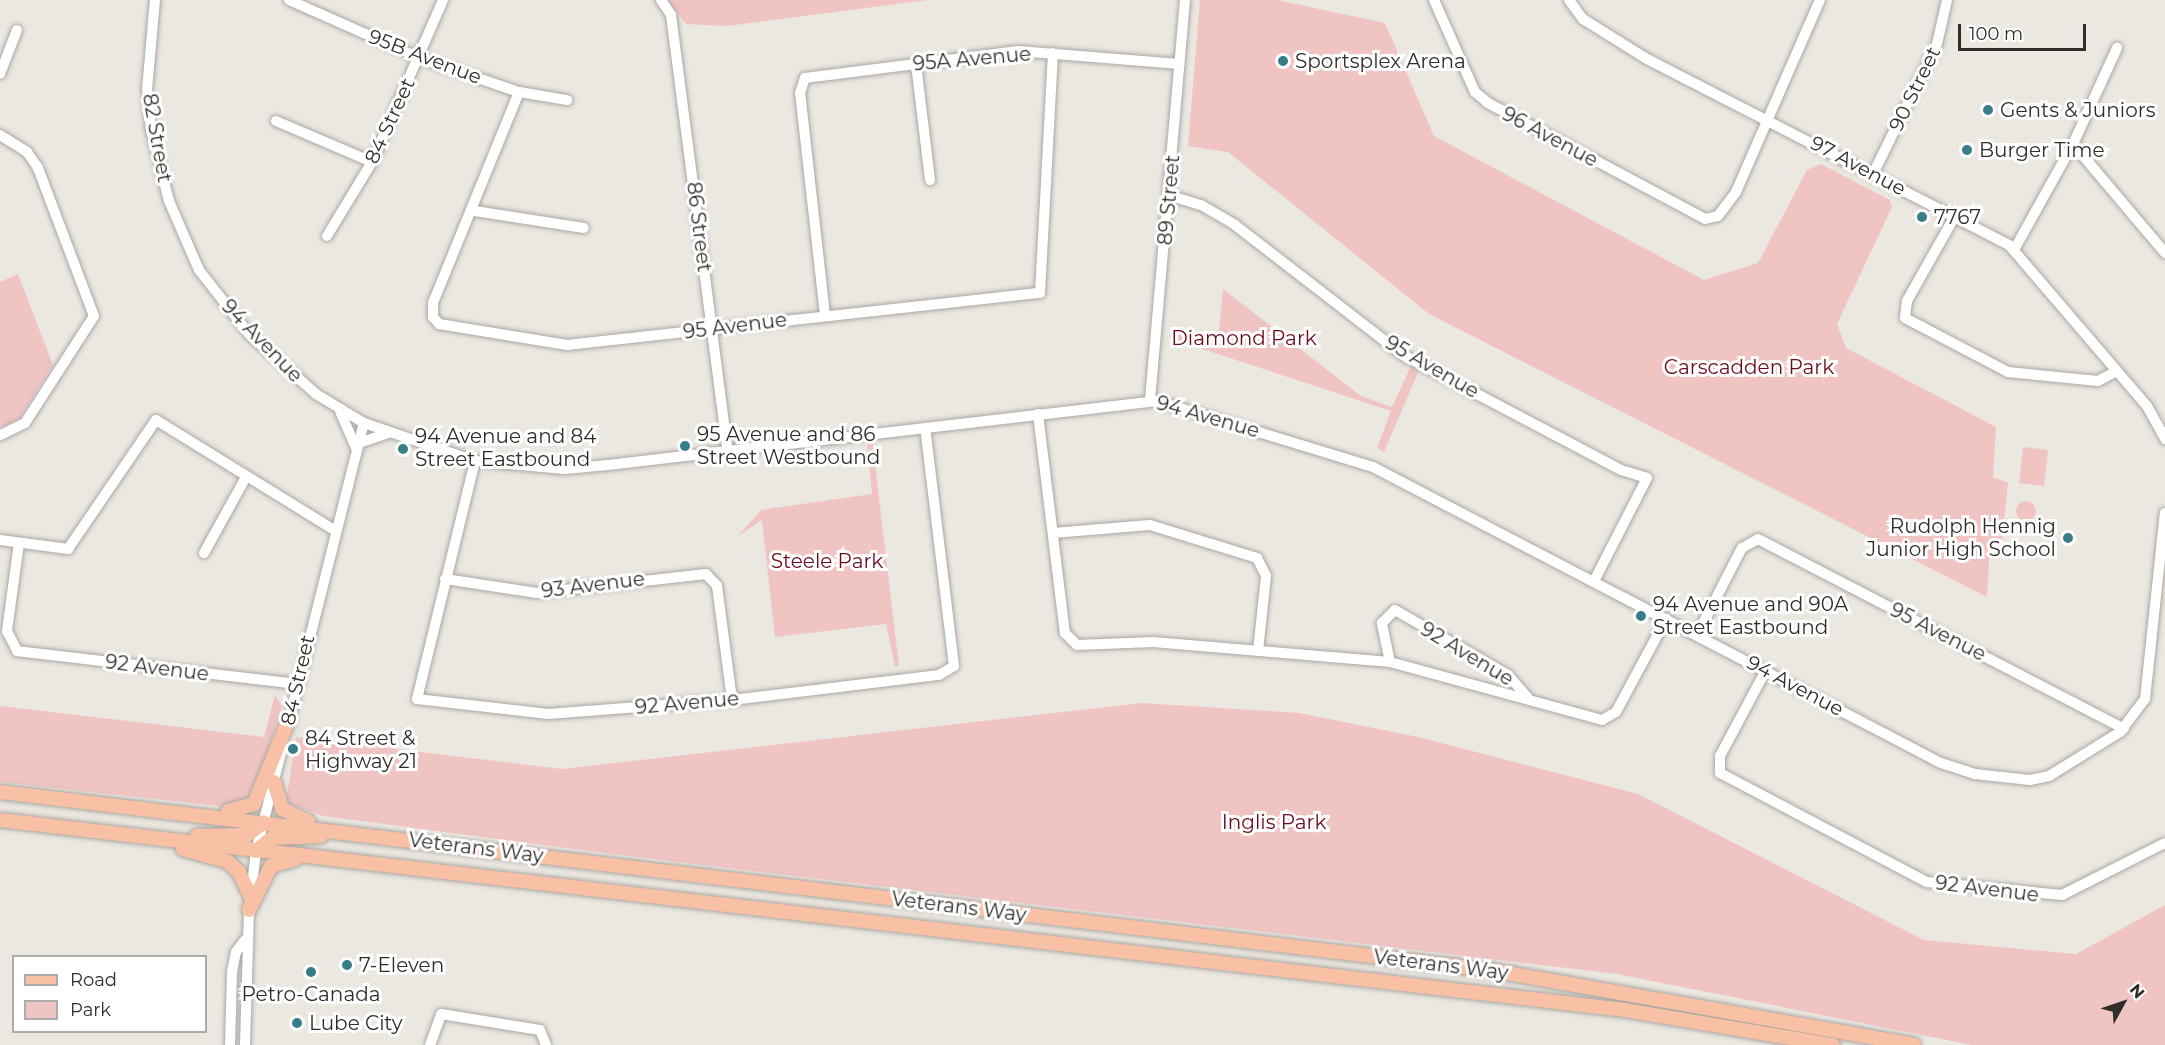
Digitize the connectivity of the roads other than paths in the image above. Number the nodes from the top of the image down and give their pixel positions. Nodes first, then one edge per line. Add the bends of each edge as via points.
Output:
1 (155, 0) edge
2 (289, 0) edge
3 (443, 0) edge
4 (1185, 0) edge
5 (1434, 0) edge
6 (1569, 0) edge
7 (1820, 0) edge
8 (1947, 0) edge
9 (663, 2) edge
10 (17, 30) dead end
11 (2117, 48) dead end
12 (1053, 54) junction
13 (420, 58) junction
14 (916, 64) junction
15 (1179, 64) junction
16 (0, 74) edge
17 (519, 92) junction
18 (567, 99) dead end
19 (1768, 119) junction
20 (276, 121) dead end
21 (0, 135) edge
22 (2073, 144) junction
23 (372, 162) junction
24 (1873, 174) junction
25 (930, 180) dead end
26 (1171, 196) junction
27 (475, 211) junction
28 (1954, 216) junction
29 (584, 228) dead end
30 (327, 236) dead end
31 (2014, 249) junction
32 (2165, 253) edge
33 (200, 270) joint
34 (825, 315) junction
35 (712, 330) junction
36 (2117, 370) junction
37 (1150, 400) junction
38 (336, 406) junction
39 (1038, 414) junction
40 (364, 423) junction
41 (925, 428) junction
42 (388, 433) junction
43 (3, 436) edge
44 (2165, 439) edge
45 (358, 448) junction
46 (728, 451) junction
47 (475, 461) junction
48 (246, 477) junction
49 (2165, 513) edge
50 (334, 530) junction
51 (1053, 532) junction
52 (0, 540) edge
53 (19, 543) junction
54 (204, 554) dead end
55 (445, 579) junction
56 (1594, 581) junction
57 (1666, 618) junction
58 (2160, 620) edge
59 (1697, 635) junction
60 (1258, 651) junction
61 (1390, 662) junction
62 (1766, 670) junction
63 (297, 684) junction
64 (1528, 698) junction
65 (732, 700) junction
66 (289, 719) junction
67 (2124, 729) junction
68 (273, 782) junction
69 (0, 792) edge
70 (184, 812) junction
71 (0, 820) edge
72 (264, 822) junction
73 (328, 831) junction
74 (344, 833) junction
75 (135, 836) junction
76 (159, 839) junction
77 (2165, 843) edge
78 (256, 851) junction
79 (306, 855) junction
80 (250, 903) junction
81 (245, 940) junction
82 (230, 1045) edge
83 (245, 1045) edge
84 (430, 1045) edge
85 (546, 1045) edge
86 (1833, 1045) edge
87 (1914, 1045) edge

1 - 33 street, 82 Street via 147,89 151,130 169,201
2 - 13 street, 95B Avenue
3 - 13 street, 84 Street
4 - 15 street, 89 Street
5 - 19 street, 96 Avenue via 1475,92 1488,103 1705,219 1718,216 1736,192
6 - 19 street, 97 Avenue via 1583,19 1647,58
7 - 19 street
8 - 24 street, 90 Street via 1940,37
9 - 35 street, 86 Street
10 - 16 street
11 - 22 street
12 - 14 street, 95A Avenue via 1018,51
12 - 15 street, 95A Avenue
12 - 34 street, 95 Avenue via 1040,293
13 - 17 street, 95B Avenue
13 - 23 street, 84 Street
14 - 25 street
14 - 34 street, 95A Avenue via 812,75 802,81
15 - 26 street, 89 Street
17 - 18 street, 95B Avenue
17 - 27 street
19 - 24 street, 97 Avenue
20 - 23 street
21 - 43 street via 27,152 38,168 94,316 25,423
22 - 31 street
22 - 32 street
23 - 30 street, 84 Street
24 - 28 street, 97 Avenue
26 - 37 street, 89 Street
26 - 56 street, 95 Avenue via 1201,205 1235,225 1403,356 1621,470 1645,477 1647,484
27 - 29 street
27 - 35 street, 95 Avenue via 433,303 433,317 439,324 546,344
28 - 31 street, 97 Avenue
28 - 36 street via 1907,301 1905,318 2008,372 2098,381
31 - 36 street, 97 Avenue
33 - 38 street, 94 Avenue via 285,370
34 - 35 street, 95 Avenue
35 - 46 street, 86 Street
36 - 44 street, 97 Avenue via 2153,413
37 - 39 street, 94 Avenue
37 - 56 street, 94 Avenue via 1373,467
38 - 40 street, 94 Avenue
38 - 45 street via 352,428
39 - 41 street, 94 Avenue
39 - 51 street
40 - 42 street, 94 Avenue
40 - 45 street, 84 Street
41 - 46 street, 94 Avenue
41 - 65 street, 92 Avenue via 954,666 939,675
42 - 45 street
42 - 47 street, 94 Avenue
45 - 50 street, 84 Street
46 - 47 street, 94 Avenue via 565,469
47 - 55 street
48 - 50 street
48 - 53 street via 156,420 68,549
48 - 54 street
49 - 58 street
50 - 63 street, 84 Street
51 - 60 street, 92 Avenue via 1065,633 1072,643 1086,647 1142,642
51 - 60 street via 1150,525 1263,563
52 - 53 street
53 - 63 street, 92 Avenue via 7,631 17,651
55 - 65 street, 93 Avenue via 537,593 706,574 717,586
55 - 65 street, 92 Avenue via 417,699 548,714
56 - 57 street, 94 Avenue
57 - 59 street, 94 Avenue
57 - 64 street via 1610,718
58 - 67 street via 2147,692
59 - 62 street, 94 Avenue
59 - 67 street, 95 Avenue via 1750,540 1762,540
60 - 61 street, 92 Avenue
61 - 64 street, 92 Avenue
61 - 64 street, 92 Avenue via 1382,623 1395,610 1512,677
62 - 67 street, 94 Avenue via 1941,763 1975,774 2044,778
62 - 77 street, 92 Avenue via 1718,770 1727,780 1933,884 2062,895
63 - 66 street, 84 Street
66 - 68 street, 84 Street
66 - 70 main road via 251,807
68 - 72 street, 84 Street
68 - 73 main road via 285,811
69 - 70 main road, Veterans Way
70 - 72 main road, Veterans Way
71 - 75 main road, Veterans Way
72 - 73 main road, Veterans Way
72 - 76 main road via 247,835
72 - 78 street, 84 Street
73 - 74 main road, Veterans Way
74 - 78 main road via 272,838
74 - 87 main road, Veterans Way via 1496,971
75 - 76 main road, Veterans Way
75 - 80 main road via 226,861 239,872
76 - 78 main road, Veterans Way
78 - 79 main road, Veterans Way
78 - 80 street, 84 Street
79 - 80 main road via 271,866
79 - 86 main road, Veterans Way via 1625,1010
80 - 81 street, 84 Street
81 - 82 street, 84 Street via 236,952 232,972
81 - 83 street, 84 Street
84 - 85 street via 441,1014 540,1030

